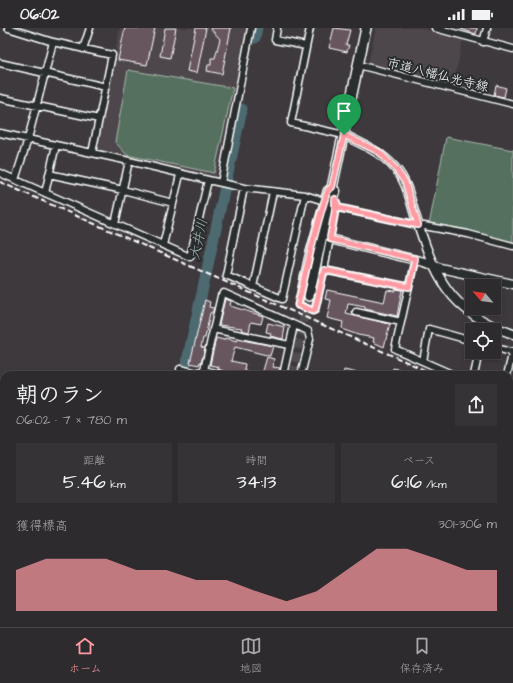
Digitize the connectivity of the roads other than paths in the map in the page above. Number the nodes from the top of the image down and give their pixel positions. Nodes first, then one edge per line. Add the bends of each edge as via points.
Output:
1 (8, 28) edge
2 (90, 28) edge
3 (251, 28) edge
4 (277, 28) edge
5 (310, 28) edge
6 (366, 28) edge
7 (434, 28) edge
8 (487, 28) edge
9 (25, 30) edge
10 (53, 42) junction
11 (483, 42) junction
12 (306, 46) junction
13 (83, 49) junction
14 (513, 49) edge
15 (0, 63) edge
16 (358, 65) junction
17 (45, 73) junction
18 (106, 86) junction
19 (0, 98) edge
20 (513, 104) edge
21 (37, 106) junction
22 (99, 119) junction
23 (0, 133) edge
24 (344, 135) junction
25 (28, 139) junction
26 (56, 145) junction
27 (92, 153) junction
28 (129, 161) junction
29 (0, 173) edge
30 (49, 174) junction
31 (180, 175) junction
32 (15, 180) junction
33 (208, 180) junction
34 (224, 184) junction
35 (332, 187) junction
36 (244, 188) junction
37 (123, 190) junction
38 (273, 192) junction
39 (45, 193) junction
40 (305, 195) junction
41 (335, 199) junction
42 (324, 201) junction
43 (174, 203) junction
44 (115, 224) junction
45 (421, 225) junction
46 (330, 239) junction
47 (163, 245) junction
48 (513, 246) edge
49 (415, 259) junction
50 (432, 265) junction
51 (324, 270) junction
52 (513, 284) edge
53 (253, 287) junction
54 (409, 287) junction
55 (308, 296) tunnel mouth
56 (356, 312) dead end
57 (401, 322) junction
58 (294, 325) junction
59 (213, 329) junction
60 (513, 334) edge
61 (465, 339) edge
62 (289, 345) junction
63 (501, 349) edge
64 (513, 352) edge
65 (477, 359) edge
66 (422, 362) junction
67 (511, 366) edge
68 (183, 370) dead end
69 (204, 370) joint
70 (188, 371) edge
71 (208, 371) edge
72 (284, 371) edge
73 (302, 371) edge
74 (444, 371) edge
75 (475, 371) edge

1 - 9 street
2 - 13 street
3 - 34 street
4 - 12 street via 275,40
5 - 12 street
6 - 16 main road
7 - 11 street
8 - 11 street
9 - 10 street
10 - 13 street
10 - 17 street
11 - 14 street
12 - 24 street via 291,123
13 - 18 street via 112,55
15 - 17 street
16 - 20 street, 市道八幡仏光寺線
16 - 24 main road
17 - 18 street
17 - 21 street
18 - 22 street
19 - 21 street
21 - 22 street
21 - 25 street
22 - 27 street
23 - 25 street
24 - 35 main road
24 - 45 street via 379,152 395,168 405,182
25 - 26 street
25 - 32 street
26 - 27 street
26 - 30 street
27 - 28 street
28 - 31 street
28 - 37 street
29 - 32 street
30 - 37 street
30 - 39 street
31 - 33 street
31 - 43 street
32 - 39 street
33 - 34 street
33 - 47 street via 190,257
34 - 36 street
35 - 41 street via 336,191
35 - 42 street
35 - 55 main road
36 - 38 street
36 - 53 street via 226,275
37 - 43 street
37 - 44 street
38 - 40 street
38 - 53 street
39 - 44 street
40 - 42 street
40 - 53 street via 282,299
41 - 45 street via 339,208
41 - 46 street
42 - 51 street via 298,305 315,310
43 - 47 street
44 - 47 street
45 - 48 street
45 - 50 street
46 - 49 street
46 - 51 street
49 - 50 street
49 - 54 street
50 - 52 street
50 - 60 street via 458,303 494,328
51 - 54 street
54 - 57 street
56 - 57 street
57 - 66 street via 395,349
58 - 59 street via 224,293
58 - 62 street
58 - 73 street via 308,332 310,339
59 - 62 street
59 - 69 street
61 - 66 street via 429,329
62 - 72 street
63 - 64 street
64 - 67 street
65 - 75 street
66 - 74 street
68 - 70 street
69 - 71 street

